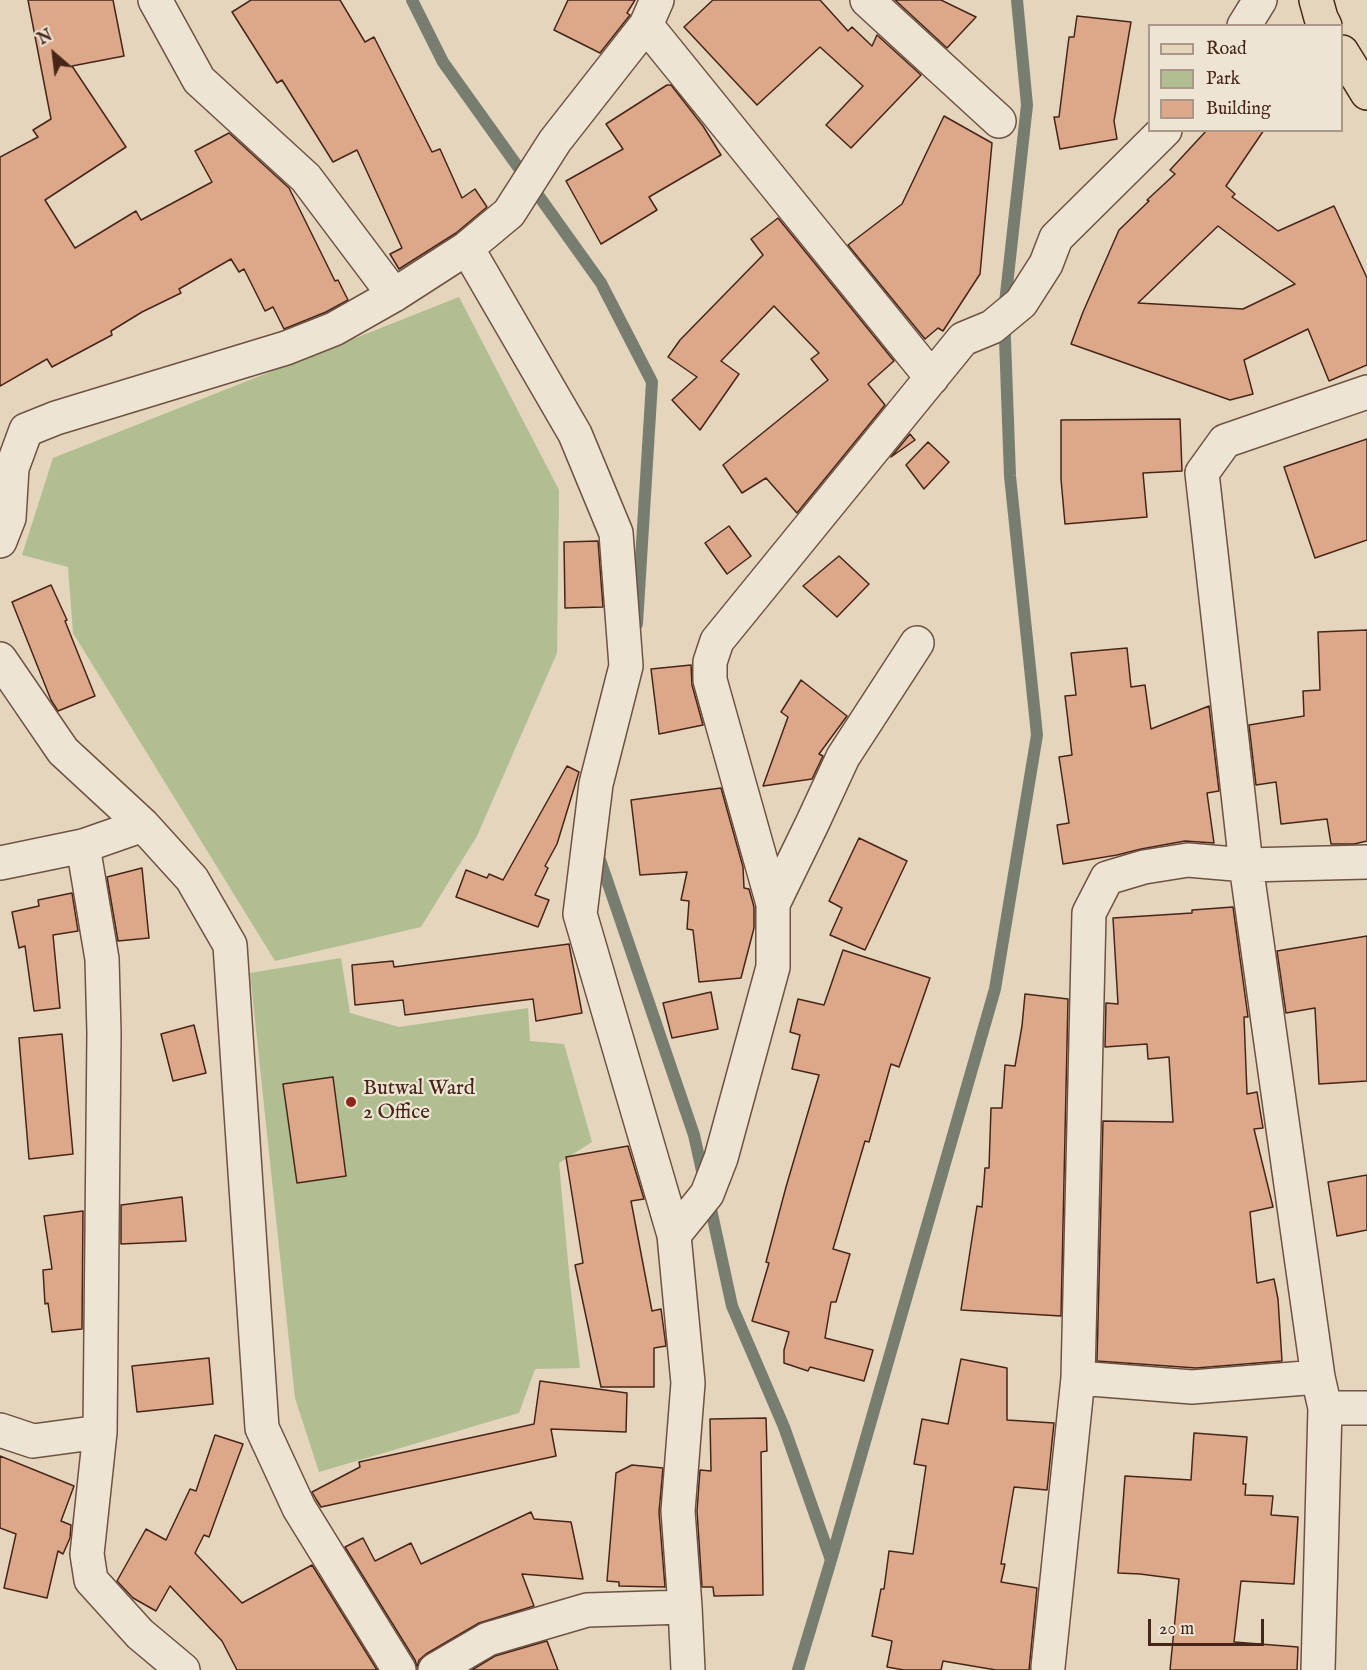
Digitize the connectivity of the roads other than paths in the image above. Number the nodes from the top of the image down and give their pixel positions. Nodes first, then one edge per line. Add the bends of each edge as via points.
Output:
1 (155, 0) edge
2 (867, 0) edge
3 (1260, 0) edge
4 (1316, 0) edge
5 (651, 13) edge
6 (1245, 24) edge
7 (1324, 24) edge
8 (1343, 55) edge
9 (1367, 93) edge
10 (999, 121) dead end
11 (1163, 132) edge
12 (467, 248) junction
13 (394, 295) junction
14 (932, 378) junction
15 (1367, 392) edge
16 (0, 541) edge
17 (917, 643) dead end
18 (0, 659) edge
19 (143, 825) junction
20 (83, 846) junction
21 (1367, 862) edge
22 (0, 863) edge
23 (1246, 865) junction
24 (773, 904) junction
25 (674, 1235) junction
26 (1078, 1378) junction
27 (1322, 1392) junction
28 (1367, 1408) edge
29 (0, 1430) edge
30 (100, 1432) junction
31 (686, 1607) junction
32 (1048, 1667) dead end
33 (183, 1670) edge
34 (399, 1670) edge
35 (435, 1670) edge
36 (688, 1670) edge
37 (1318, 1670) edge

1 - 13 street via 199,80 306,178
2 - 10 street
3 - 6 street
4 - 7 main road
5 - 12 street via 555,141 509,213
5 - 14 street
8 - 9 main road
11 - 14 street via 1056,237 1046,264 1021,303 992,327 963,339
12 - 13 street
12 - 25 street via 575,434 616,533 626,666 596,784 580,914
13 - 16 street via 334,329 286,348 26,430 12,468 9,518
14 - 24 street via 717,641 710,662 710,680
15 - 23 street via 1225,441 1203,473
17 - 24 street via 843,757
18 - 19 street via 63,751
19 - 20 street
19 - 34 street via 192,879 230,945 262,1428 299,1508
20 - 22 street
20 - 30 street via 102,959
21 - 23 street
23 - 26 street via 1188,860 1107,878 1089,913
23 - 27 street
24 - 25 street via 773,967 721,1158 708,1194
25 - 31 street via 688,1383 678,1511
26 - 27 street
26 - 32 street
27 - 28 street
27 - 37 street
29 - 30 street via 33,1441
30 - 33 street via 87,1554 91,1580 140,1634
31 - 35 street via 586,1610 488,1639
31 - 36 street

